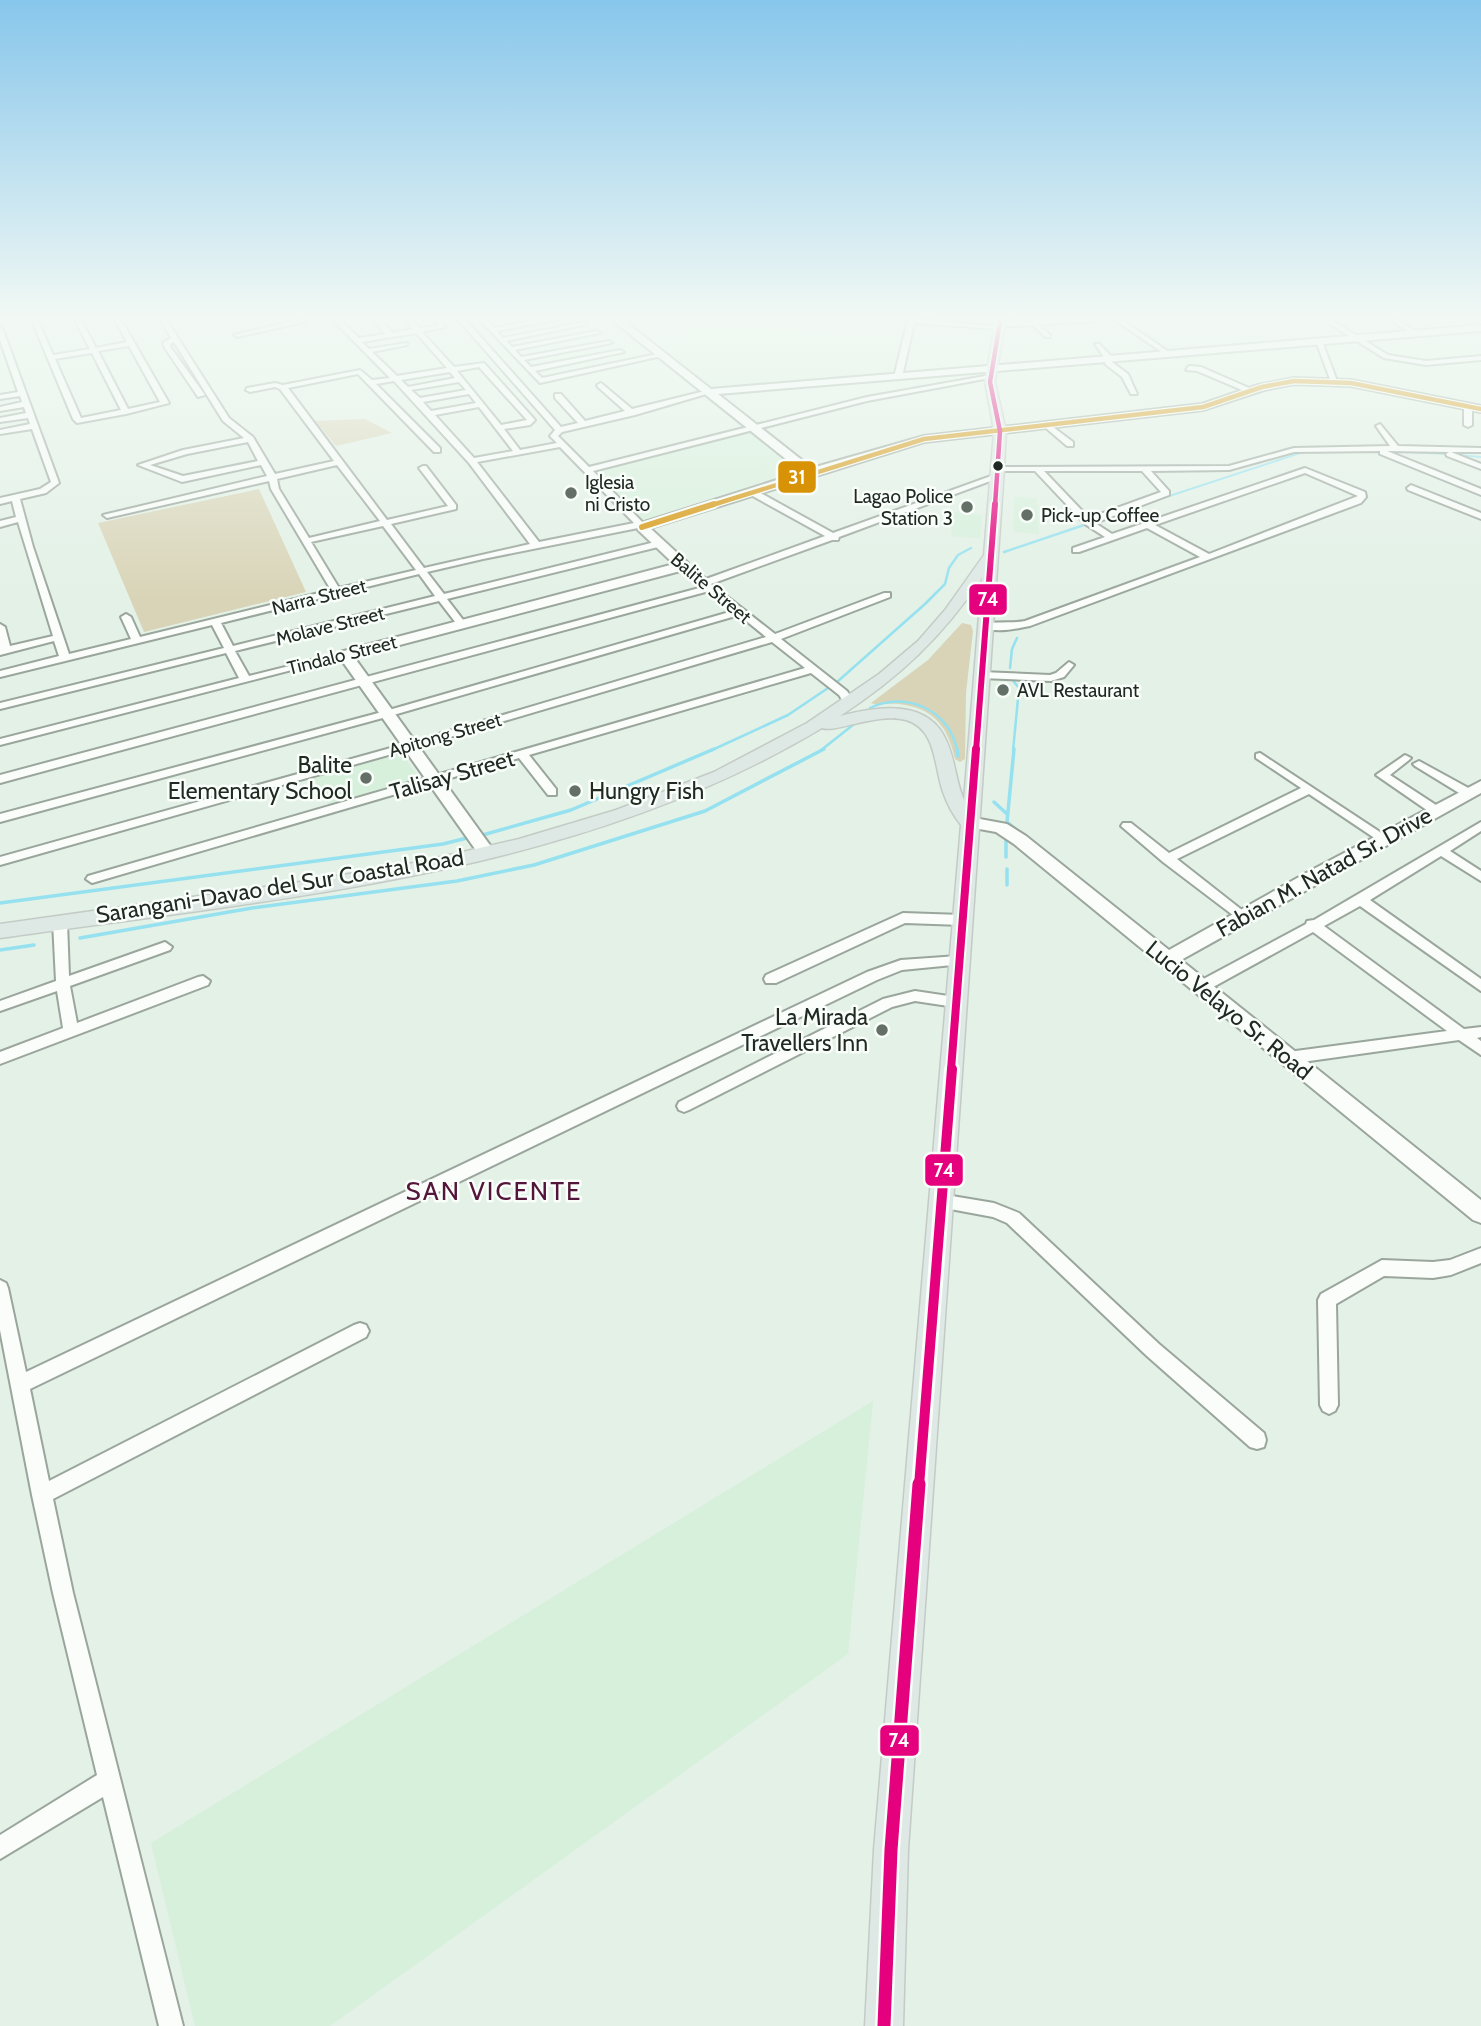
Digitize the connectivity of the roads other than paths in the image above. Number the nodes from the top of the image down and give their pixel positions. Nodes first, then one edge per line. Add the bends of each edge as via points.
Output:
1 (28, 411) edge
2 (74, 411) edge
3 (133, 411) edge
4 (220, 411) edge
5 (301, 411) edge
6 (398, 411) edge
7 (426, 411) edge
8 (447, 411) edge
9 (486, 411) edge
10 (523, 411) edge
11 (542, 411) edge
12 (571, 411) edge
13 (629, 411) edge
14 (641, 411) edge
15 (732, 411) edge
16 (822, 411) edge
17 (995, 411) edge
18 (1174, 411) edge
19 (1468, 411) edge
20 (126, 412) joint
21 (632, 413) junction
22 (429, 414) junction
23 (30, 415) junction
24 (0, 421) edge
25 (583, 424) junction
26 (1468, 425) dead end
27 (34, 426) junction
28 (1049, 426) junction
29 (1380, 426) dead end
30 (753, 427) junction
31 (501, 428) junction
32 (559, 430) junction
33 (1000, 430) junction
34 (0, 432) edge
35 (250, 439) junction
36 (1070, 444) dead end
37 (560, 445) junction
38 (1372, 448) junction
39 (1396, 449) junction
40 (437, 450) dead end
41 (1439, 450) junction
42 (1481, 450) edge
43 (518, 452) junction
44 (472, 461) junction
45 (264, 462) junction
46 (339, 462) junction
47 (1481, 467) edge
48 (423, 468) dead end
49 (1037, 469) junction
50 (588, 470) junction
51 (1146, 470) junction
52 (811, 473) junction
53 (997, 473) junction
54 (272, 477) junction
55 (1411, 488) dead end
56 (752, 492) junction
57 (1481, 492) edge
58 (16, 498) junction
59 (0, 501) edge
60 (107, 514) dead end
61 (1481, 516) edge
62 (21, 519) junction
63 (384, 521) junction
64 (1088, 522) junction
65 (0, 524) edge
66 (1148, 525) junction
67 (640, 526) junction
68 (835, 538) junction
69 (1112, 538) junction
70 (306, 541) junction
71 (659, 544) junction
72 (536, 545) junction
73 (1076, 550) dead end
74 (991, 556) junction
75 (1208, 557) junction
76 (683, 566) junction
77 (421, 571) junction
78 (707, 586) junction
79 (337, 593) junction
80 (887, 595) dead end
81 (441, 598) junction
82 (740, 612) junction
83 (126, 617) dead end
84 (215, 622) junction
85 (462, 625) junction
86 (985, 626) junction
87 (0, 627) edge
88 (59, 637) junction
89 (773, 638) junction
90 (137, 641) junction
91 (231, 650) junction
92 (3, 651) edge
93 (345, 655) junction
94 (65, 658) junction
95 (1069, 665) dead end
96 (812, 668) junction
97 (0, 674) edge
98 (981, 675) junction
99 (246, 679) junction
100 (363, 681) junction
101 (849, 702) junction
102 (0, 706) edge
103 (386, 714) junction
104 (791, 739) junction
105 (0, 742) edge
106 (409, 746) junction
107 (522, 754) junction
108 (1261, 756) dead end
109 (1405, 758) dead end
110 (1419, 764) dead end
111 (0, 779) edge
112 (433, 781) junction
113 (1309, 789) junction
114 (1475, 789) edge
115 (552, 792) dead end
116 (1435, 810) junction
117 (0, 818) edge
118 (969, 822) junction
119 (1127, 826) dead end
120 (1480, 827) edge
121 (1383, 838) junction
122 (477, 840) junction
123 (1441, 851) junction
124 (1167, 859) junction
125 (0, 861) edge
126 (1481, 877) edge
127 (92, 879) dead end
128 (1361, 900) junction
129 (1242, 917) junction
130 (962, 919) junction
131 (60, 922) junction
132 (1312, 924) junction
133 (0, 931) edge
134 (165, 947) dead end
135 (1168, 960) junction
136 (958, 961) junction
137 (771, 979) dead end
138 (203, 981) dead end
139 (63, 985) junction
140 (1481, 986) edge
141 (1201, 987) junction
142 (955, 1002) junction
143 (0, 1006) edge
144 (71, 1031) junction
145 (1481, 1032) edge
146 (1462, 1035) junction
147 (1481, 1049) edge
148 (0, 1058) edge
149 (1288, 1058) junction
150 (684, 1106) dead end
151 (940, 1201) junction
152 (1481, 1213) edge
153 (1481, 1255) edge
154 (0, 1288) edge
155 (4, 1317) edge
156 (360, 1331) dead end
157 (20, 1384) junction
158 (1329, 1405) dead end
159 (1257, 1440) dead end
160 (42, 1495) junction
161 (109, 1780) junction
162 (0, 1847) edge
163 (171, 2026) edge
164 (884, 2026) edge

1 - 23 street
2 - 20 street via 78,421
3 - 20 street
4 - 35 street
5 - 46 street
6 - 40 street
7 - 22 street
8 - 22 street
9 - 31 street
10 - 31 street via 531,420
11 - 32 street
12 - 25 street
13 - 21 street
14 - 21 street
15 - 30 street
16 - 30 street
17 - 33 main road
18 - 28 street
19 - 26 street
21 - 25 street
22 - 44 street
23 - 24 street
23 - 27 street
25 - 32 street
27 - 34 street
27 - 58 street via 55,483
28 - 33 street
28 - 36 street
29 - 39 street
30 - 50 street
30 - 52 street
31 - 43 street
32 - 37 street via 554,436
33 - 52 street via 924,439
33 - 53 main road
35 - 45 street
35 - 45 street via 142,466 182,479
37 - 43 street
37 - 50 street, Balite Street
38 - 39 street
38 - 51 street via 1294,450 1229,468
38 - 57 street
39 - 41 street
41 - 42 street
41 - 47 street
43 - 44 street
44 - 72 street
45 - 54 street
46 - 54 street
46 - 63 street
48 - 63 street via 453,507
49 - 51 street
49 - 53 street
49 - 64 street
50 - 67 street, Balite Street
51 - 64 street via 1166,493
52 - 56 street
53 - 68 street
53 - 74 main road
54 - 60 street
54 - 70 street
55 - 61 street
56 - 67 street
56 - 68 street
58 - 59 street
58 - 62 street
62 - 65 street
62 - 88 street
63 - 70 street
63 - 77 street
64 - 69 street
66 - 69 street
66 - 75 street
66 - 75 street via 1305,470 1362,494 1358,500
67 - 71 street, Balite Street
67 - 72 street, Narra Street
68 - 78 street
69 - 73 street
70 - 79 street
71 - 76 street, Balite Street
71 - 81 street, Molave Street
72 - 77 street, Narra Street
74 - 86 main road
74 - 101 main road, Sarangani-Davao del Sur Coastal Road via 923,644
75 - 86 street via 1027,624
76 - 78 street, Balite Street
76 - 85 street, Tindalo Street
77 - 79 street, Narra Street
77 - 81 street
78 - 82 street, Balite Street
78 - 100 street
79 - 84 street, Narra Street
80 - 89 street, Apitong Street
81 - 85 street
81 - 91 street, Molave Street
82 - 89 street, Balite Street
82 - 103 street
83 - 90 street
84 - 90 street, Narra Street
84 - 91 street
85 - 93 street, Tindalo Street
86 - 98 main road
87 - 92 street
88 - 92 street
88 - 94 street
89 - 96 street, Balite Street
89 - 106 street, Apitong Street
90 - 94 street, Narra Street
91 - 99 street
91 - 102 street, Molave Street
93 - 99 street, Tindalo Street
93 - 100 street
94 - 97 street, Narra Street
95 - 98 street via 1051,678
96 - 101 street, Balite Street
96 - 107 street, Talisay Street
98 - 118 main road
99 - 105 street, Tindalo Street
100 - 103 street
100 - 111 street
101 - 104 main road, Sarangani-Davao del Sur Coastal Road
103 - 106 street
103 - 117 street
104 - 118 main road, Sarangani-Davao del Sur Coastal Road via 869,714 891,713 920,720 935,733 953,800
104 - 122 main road, Sarangani-Davao del Sur Coastal Road via 677,794 566,831
106 - 112 street
106 - 125 street, Apitong Street
107 - 112 street, Talisay Street
107 - 115 street
108 - 113 street
109 - 116 street via 1382,775
110 - 114 street
112 - 122 street
112 - 127 street, Talisay Street
113 - 121 street
113 - 124 street
114 - 116 street, Fabian M. Natad Sr. Drive
116 - 121 street, Fabian M. Natad Sr. Drive
118 - 130 main road
118 - 135 street, Lucio Velayo Sr. Road via 1010,833
119 - 124 street
120 - 123 street
121 - 129 street, Fabian M. Natad Sr. Drive
122 - 131 main road, Sarangani-Davao del Sur Coastal Road via 379,875
123 - 126 street
123 - 128 street
124 - 129 street
128 - 132 street
128 - 140 street
129 - 135 street, Fabian M. Natad Sr. Drive
130 - 136 main road
130 - 137 street via 903,918
131 - 133 main road, Sarangani-Davao del Sur Coastal Road
131 - 139 street
132 - 141 street
132 - 146 street
134 - 139 street
135 - 141 street, Lucio Velayo Sr. Road
136 - 142 main road
136 - 157 street via 901,965 872,976
138 - 144 street
139 - 143 street
139 - 144 street
141 - 149 street, Lucio Velayo Sr. Road
142 - 150 street via 915,996 888,1003
142 - 151 main road
144 - 148 street
145 - 146 street
146 - 147 street
146 - 149 street
149 - 152 street, Lucio Velayo Sr. Road
151 - 159 street via 1013,1218
151 - 164 main road via 891,1850
153 - 158 street via 1433,1270 1382,1268 1327,1300
154 - 155 street
155 - 157 street
156 - 160 street
157 - 160 street
160 - 161 street
161 - 162 street
161 - 163 street

